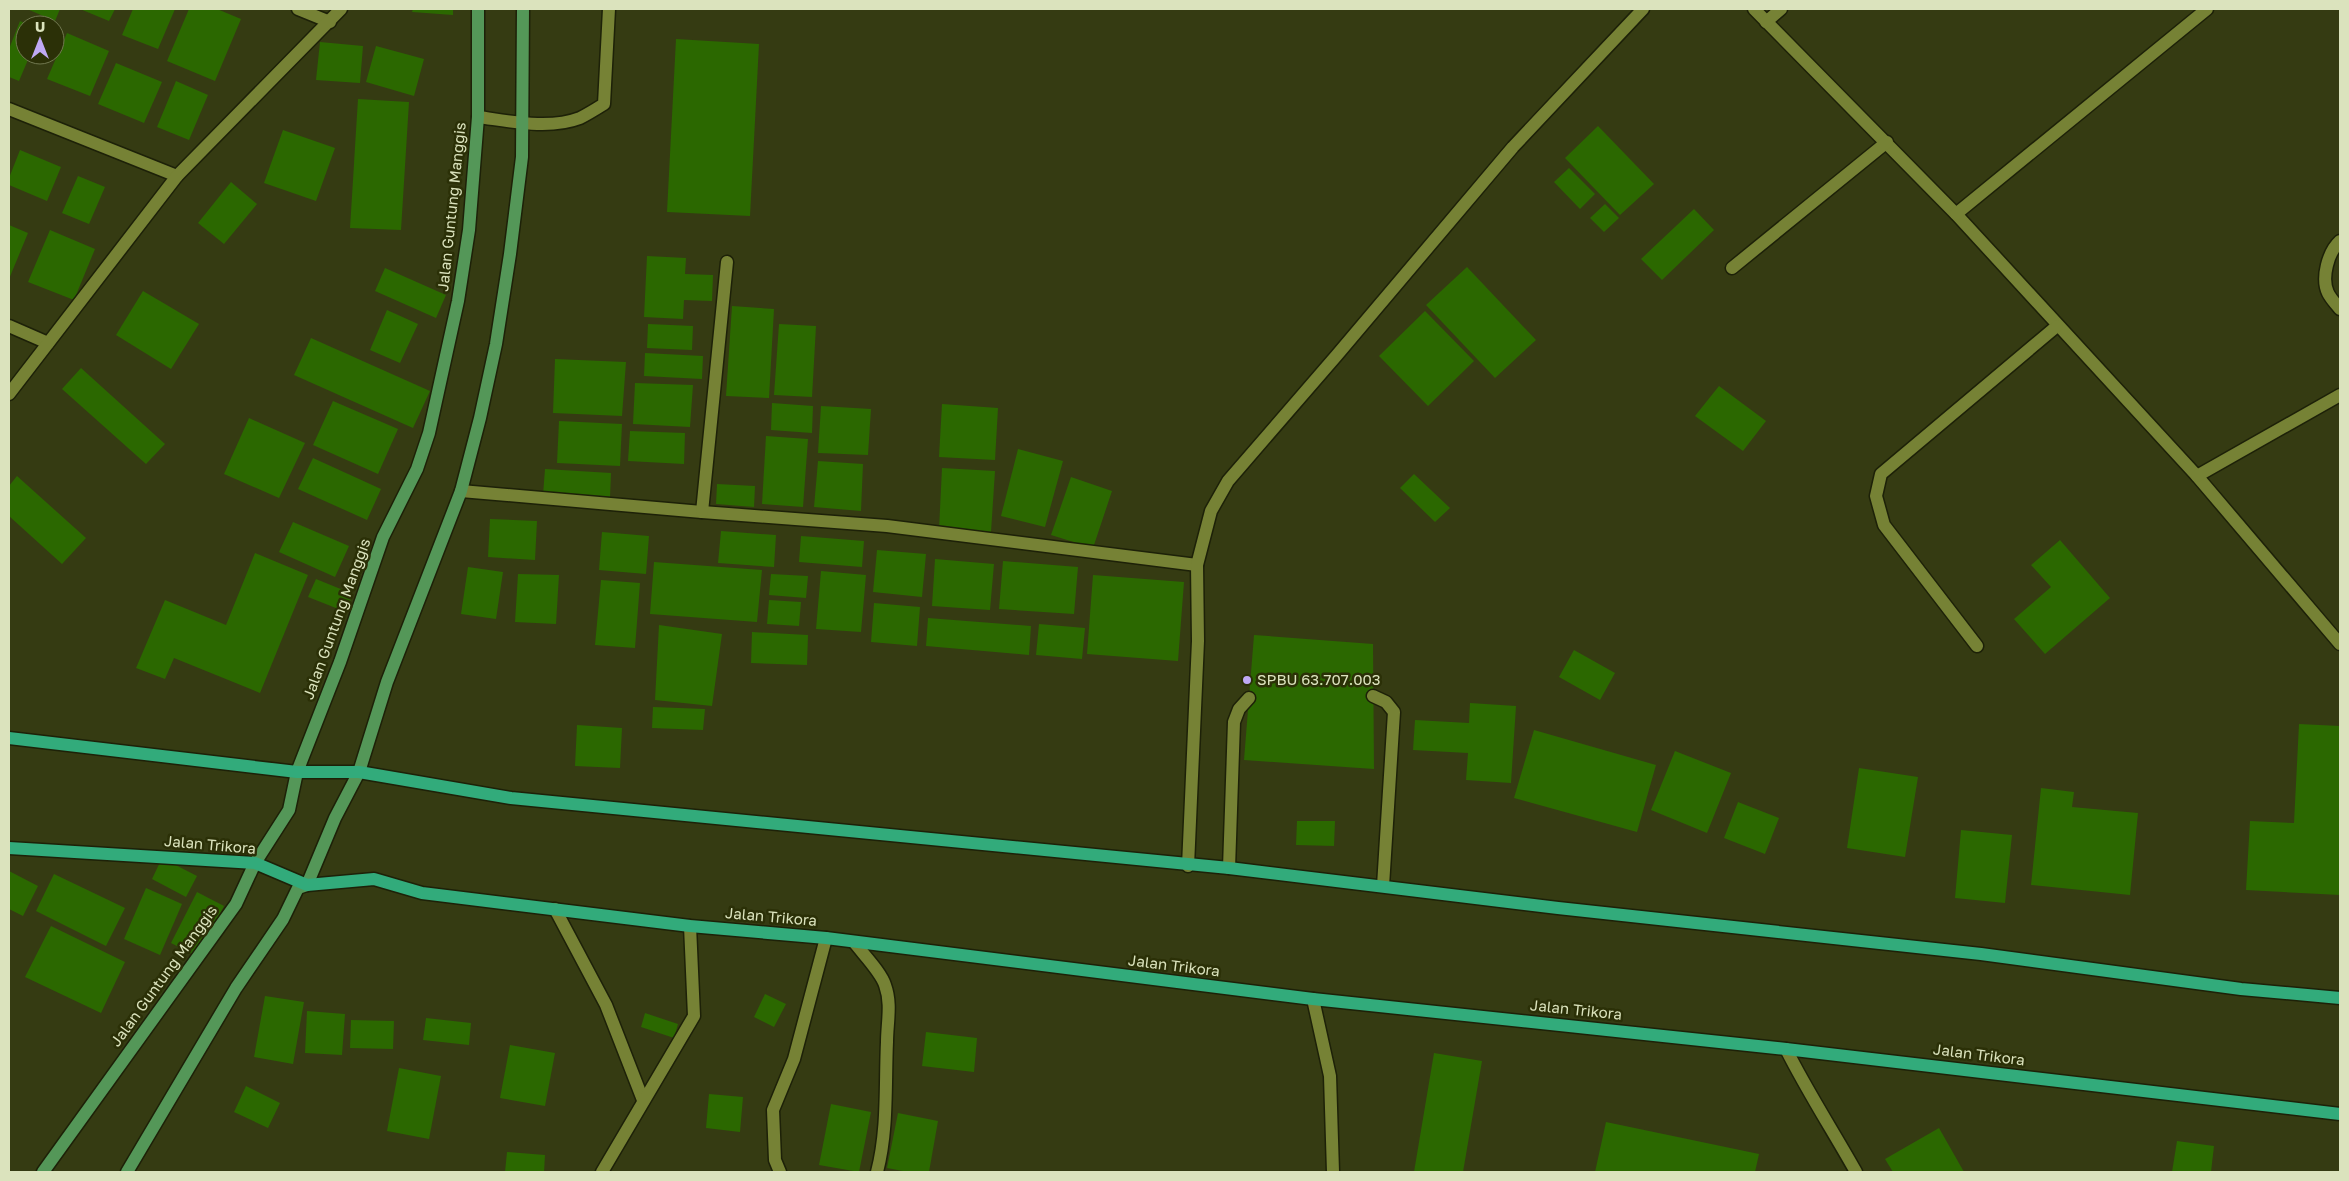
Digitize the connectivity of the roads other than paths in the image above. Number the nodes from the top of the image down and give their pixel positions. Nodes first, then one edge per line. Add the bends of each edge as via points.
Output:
1 (298, 9) edge
2 (341, 9) edge
3 (478, 9) edge
4 (523, 9) edge
5 (609, 9) edge
6 (1643, 9) edge
7 (1754, 9) edge
8 (1781, 9) edge
9 (2207, 9) edge
10 (330, 22) junction
11 (1766, 22) junction
12 (9, 109) edge
13 (478, 117) junction
14 (522, 122) junction
15 (1888, 142) junction
16 (177, 176) junction
17 (1956, 214) junction
18 (2340, 242) edge
19 (727, 262) dead end
20 (1732, 268) dead end
21 (2340, 309) edge
22 (9, 326) edge
23 (2057, 326) junction
24 (48, 343) junction
25 (9, 394) edge
26 (2340, 395) edge
27 (2197, 476) junction
28 (461, 491) junction
29 (702, 512) junction
30 (1197, 565) junction
31 (2340, 644) edge
32 (1977, 646) dead end
33 (1373, 696) dead end
34 (1249, 698) dead end
35 (9, 738) edge
36 (297, 772) junction
37 (359, 772) junction
38 (9, 848) edge
39 (255, 863) junction
40 (1188, 866) junction
41 (1229, 868) junction
42 (307, 885) junction
43 (1383, 886) junction
44 (555, 909) junction
45 (690, 926) junction
46 (826, 938) junction
47 (854, 942) junction
48 (2340, 998) edge
49 (1313, 999) junction
50 (1786, 1048) junction
51 (643, 1100) junction
52 (2340, 1114) edge
53 (43, 1172) edge
54 (127, 1172) edge
55 (602, 1172) edge
56 (780, 1172) edge
57 (877, 1172) edge
58 (1333, 1172) edge
59 (1856, 1172) edge

1 - 10 street
2 - 10 street
3 - 13 street, Jalan Guntung Manggis
4 - 14 street
5 - 14 street via 604,104 579,118 560,123
6 - 30 street via 1513,147 1228,481 1211,511
7 - 11 street
8 - 11 street
9 - 17 street
10 - 16 street
11 - 15 street
12 - 16 street
13 - 14 street
13 - 36 street, Jalan Guntung Manggis via 469,230 461,283 429,433 417,469 383,537 340,662
14 - 28 street via 522,157 496,344
15 - 17 street
15 - 20 street
16 - 24 street
17 - 23 street
18 - 21 street via 2328,262 2325,278 2328,293
19 - 29 street
22 - 24 street
23 - 27 street
23 - 32 street via 1881,474 1876,496 1884,525
24 - 25 street
26 - 27 street
27 - 31 street
28 - 29 street
28 - 37 street via 387,682
29 - 30 street via 887,526
30 - 40 street via 1198,641
33 - 43 street via 1386,702 1394,712
34 - 41 street via 1239,709 1234,722
35 - 36 main road
36 - 37 main road
36 - 39 street, Jalan Guntung Manggis via 289,810
37 - 40 main road via 512,798
37 - 42 street via 335,818
38 - 39 main road, Jalan Trikora
39 - 42 main road, Jalan Trikora
39 - 53 street, Jalan Guntung Manggis via 236,904
40 - 41 main road
41 - 43 main road
42 - 44 main road, Jalan Trikora via 374,879 422,893
42 - 54 street via 298,888 283,919 236,988
43 - 48 main road via 1981,954 2241,989
44 - 45 main road, Jalan Trikora
44 - 51 street via 606,1006
45 - 46 main road, Jalan Trikora
45 - 51 street via 694,1016
46 - 47 main road, Jalan Trikora
46 - 56 street via 794,1059 773,1110 775,1160
47 - 49 main road, Jalan Trikora
47 - 57 street via 885,984 890,1009 886,1092
49 - 50 main road, Jalan Trikora
49 - 58 street via 1330,1076
50 - 52 main road, Jalan Trikora
50 - 59 street
51 - 55 street

